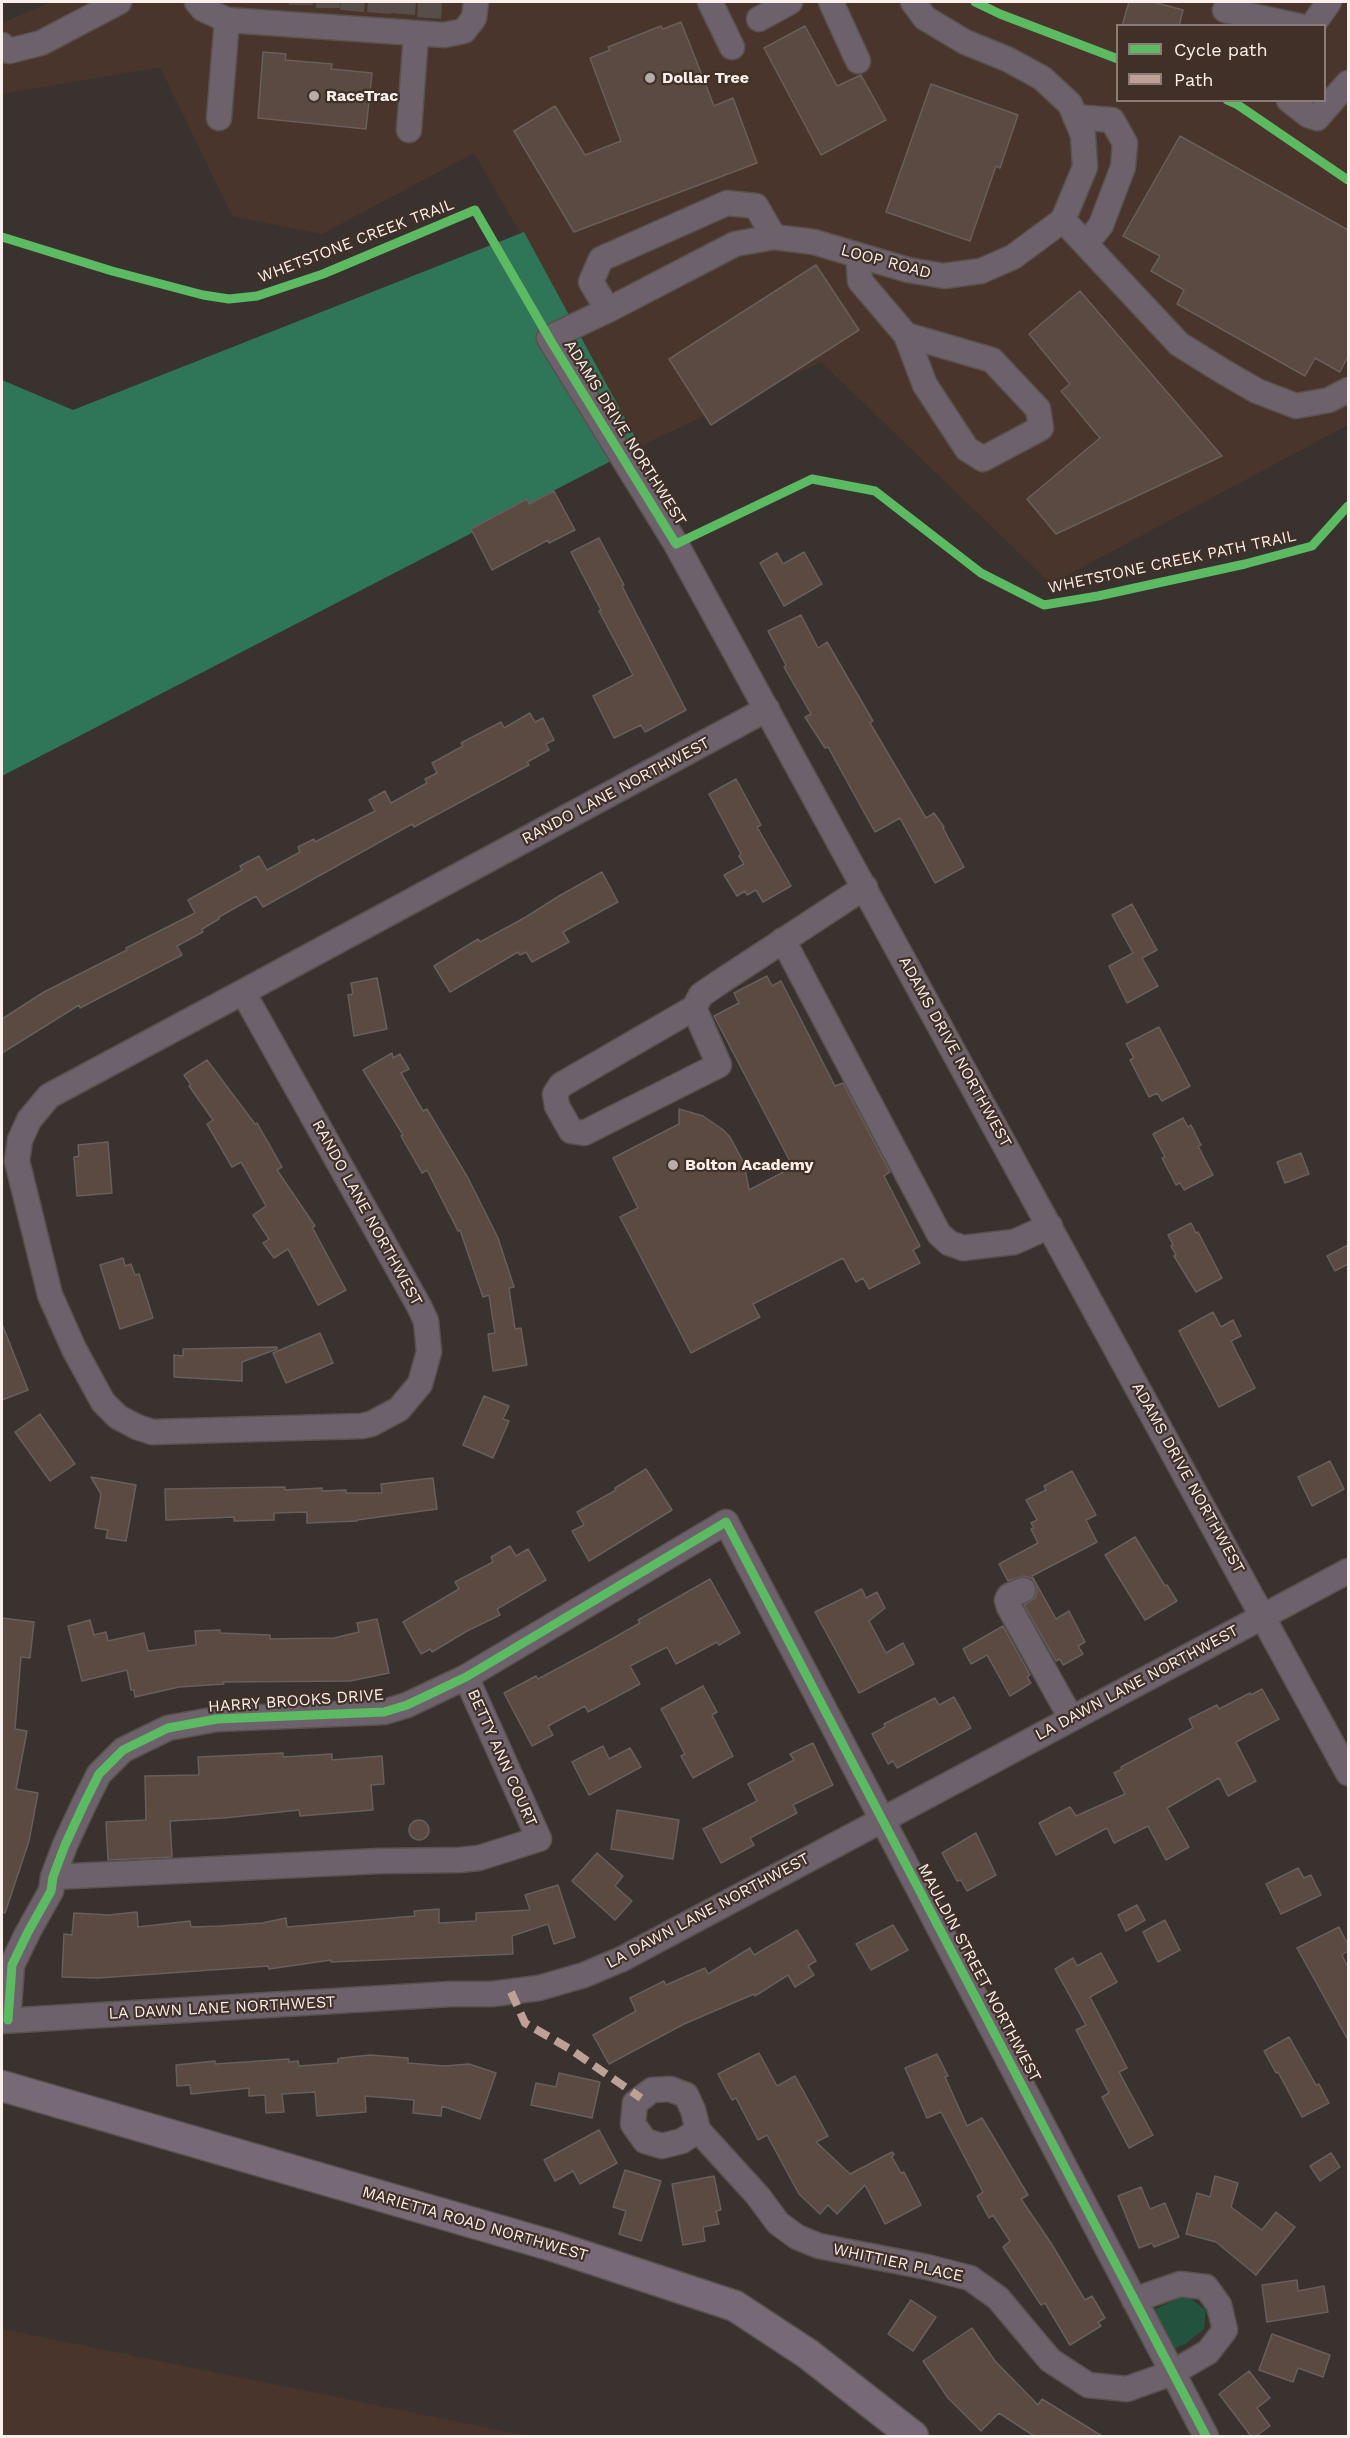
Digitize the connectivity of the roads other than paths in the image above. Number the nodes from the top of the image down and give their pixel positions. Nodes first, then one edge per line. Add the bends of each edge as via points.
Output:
1 (118, 2) edge
2 (197, 2) edge
3 (476, 2) edge
4 (710, 2) edge
5 (790, 2) edge
6 (831, 2) edge
7 (913, 2) edge
8 (1329, 2) edge
9 (1225, 12) edge
10 (272, 13) edge
11 (237, 14) edge
12 (759, 19) dead end
13 (1288, 24) edge
14 (1313, 24) edge
15 (405, 25) junction
16 (2, 45) edge
17 (732, 47) dead end
18 (858, 61) dead end
19 (1348, 83) edge
20 (1292, 102) edge
21 (1075, 117) junction
22 (219, 118) dead end
23 (409, 130) dead end
24 (1063, 220) junction
25 (774, 237) junction
26 (1086, 244) junction
27 (858, 255) junction
28 (608, 310) junction
29 (906, 335) junction
30 (550, 340) joint
31 (1348, 390) edge
32 (767, 709) junction
33 (865, 887) junction
34 (783, 940) junction
35 (243, 992) junction
36 (694, 1008) junction
37 (1050, 1226) junction
38 (726, 1522) joint
39 (1348, 1570) edge
40 (1023, 1590) dead end
41 (1264, 1616) junction
42 (466, 1677) junction
43 (1071, 1718) junction
44 (1348, 1773) edge
45 (882, 1820) junction
46 (53, 1877) junction
47 (5, 2020) edge
48 (2, 2086) edge
49 (698, 2130) dead end
50 (1134, 2300) junction
51 (1172, 2373) junction
52 (913, 2436) edge
53 (1206, 2436) edge

1 - 16 street via 41,43 9,51
2 - 11 street via 203,9
3 - 15 street via 474,18 464,31 444,35
4 - 17 street
5 - 12 street
6 - 18 street
7 - 21 street via 925,18 965,42 1042,78 1070,104
8 - 14 street
9 - 13 street
10 - 11 street
10 - 15 street
11 - 22 street
15 - 23 street
19 - 20 street via 1317,118
21 - 24 street via 1083,135 1085,167
21 - 26 street via 1112,120 1125,143 1123,167 1101,225
24 - 26 street
24 - 27 street, LOOP ROAD via 1013,256 981,270 944,276
25 - 27 street, LOOP ROAD via 814,242
25 - 28 street, LOOP ROAD via 735,244
25 - 28 street via 756,206 727,203 602,259 591,282
26 - 31 street via 1179,344 1257,391 1296,406 1329,400
27 - 29 street via 860,280
28 - 30 street, LOOP ROAD
29 - 29 street via 925,385 967,449 983,459 1041,428 1038,409 992,360
30 - 32 street, ADAMS DRIVE NORTHWEST via 676,544
32 - 33 street, ADAMS DRIVE NORTHWEST
32 - 35 street, RANDO LANE NORTHWEST
33 - 34 street
33 - 37 street, ADAMS DRIVE NORTHWEST
34 - 36 street via 701,995
34 - 37 street via 939,1234 963,1248 1014,1242
35 - 35 street, RANDO LANE NORTHWEST via 49,1096 29,1120 20,1140 17,1161 50,1295 103,1402 118,1417 137,1427 152,1432 371,1424 399,1409 420,1384 429,1352 426,1322
36 - 36 street via 561,1085 555,1094 557,1106 571,1131 584,1133 719,1065
37 - 41 street, ADAMS DRIVE NORTHWEST
38 - 42 street, HARRY BROOKS DRIVE
38 - 45 street, MAULDIN STREET NORTHWEST
39 - 41 street, LA DAWN LANE NORTHWEST
40 - 43 street via 1009,1596 1009,1606
41 - 43 street, LA DAWN LANE NORTHWEST
41 - 44 street, ADAMS DRIVE NORTHWEST
42 - 46 street, HARRY BROOKS DRIVE via 384,1712 217,1719 168,1728 123,1750 99,1774
42 - 46 street, BETTY ANN COURT via 539,1839 479,1858 459,1860
43 - 45 street, LA DAWN LANE NORTHWEST
45 - 47 street, LA DAWN LANE NORTHWEST via 622,1959 539,1988 492,1994
45 - 50 street, MAULDIN STREET NORTHWEST
46 - 47 street, HARRY BROOKS DRIVE via 51,1890 12,1965
48 - 52 main road, MARIETTA ROAD NORTHWEST via 554,2246 735,2306 808,2354
49 - 51 street, WHITTIER PLACE via 778,2223 797,2237 819,2246 970,2278 998,2298 1050,2360 1088,2385 1126,2389
50 - 51 street, MAULDIN STREET NORTHWEST
50 - 51 street, WHITTIER PLACE via 1180,2284 1206,2287 1219,2305 1225,2330 1208,2352
51 - 53 street, MAULDIN STREET NORTHWEST

